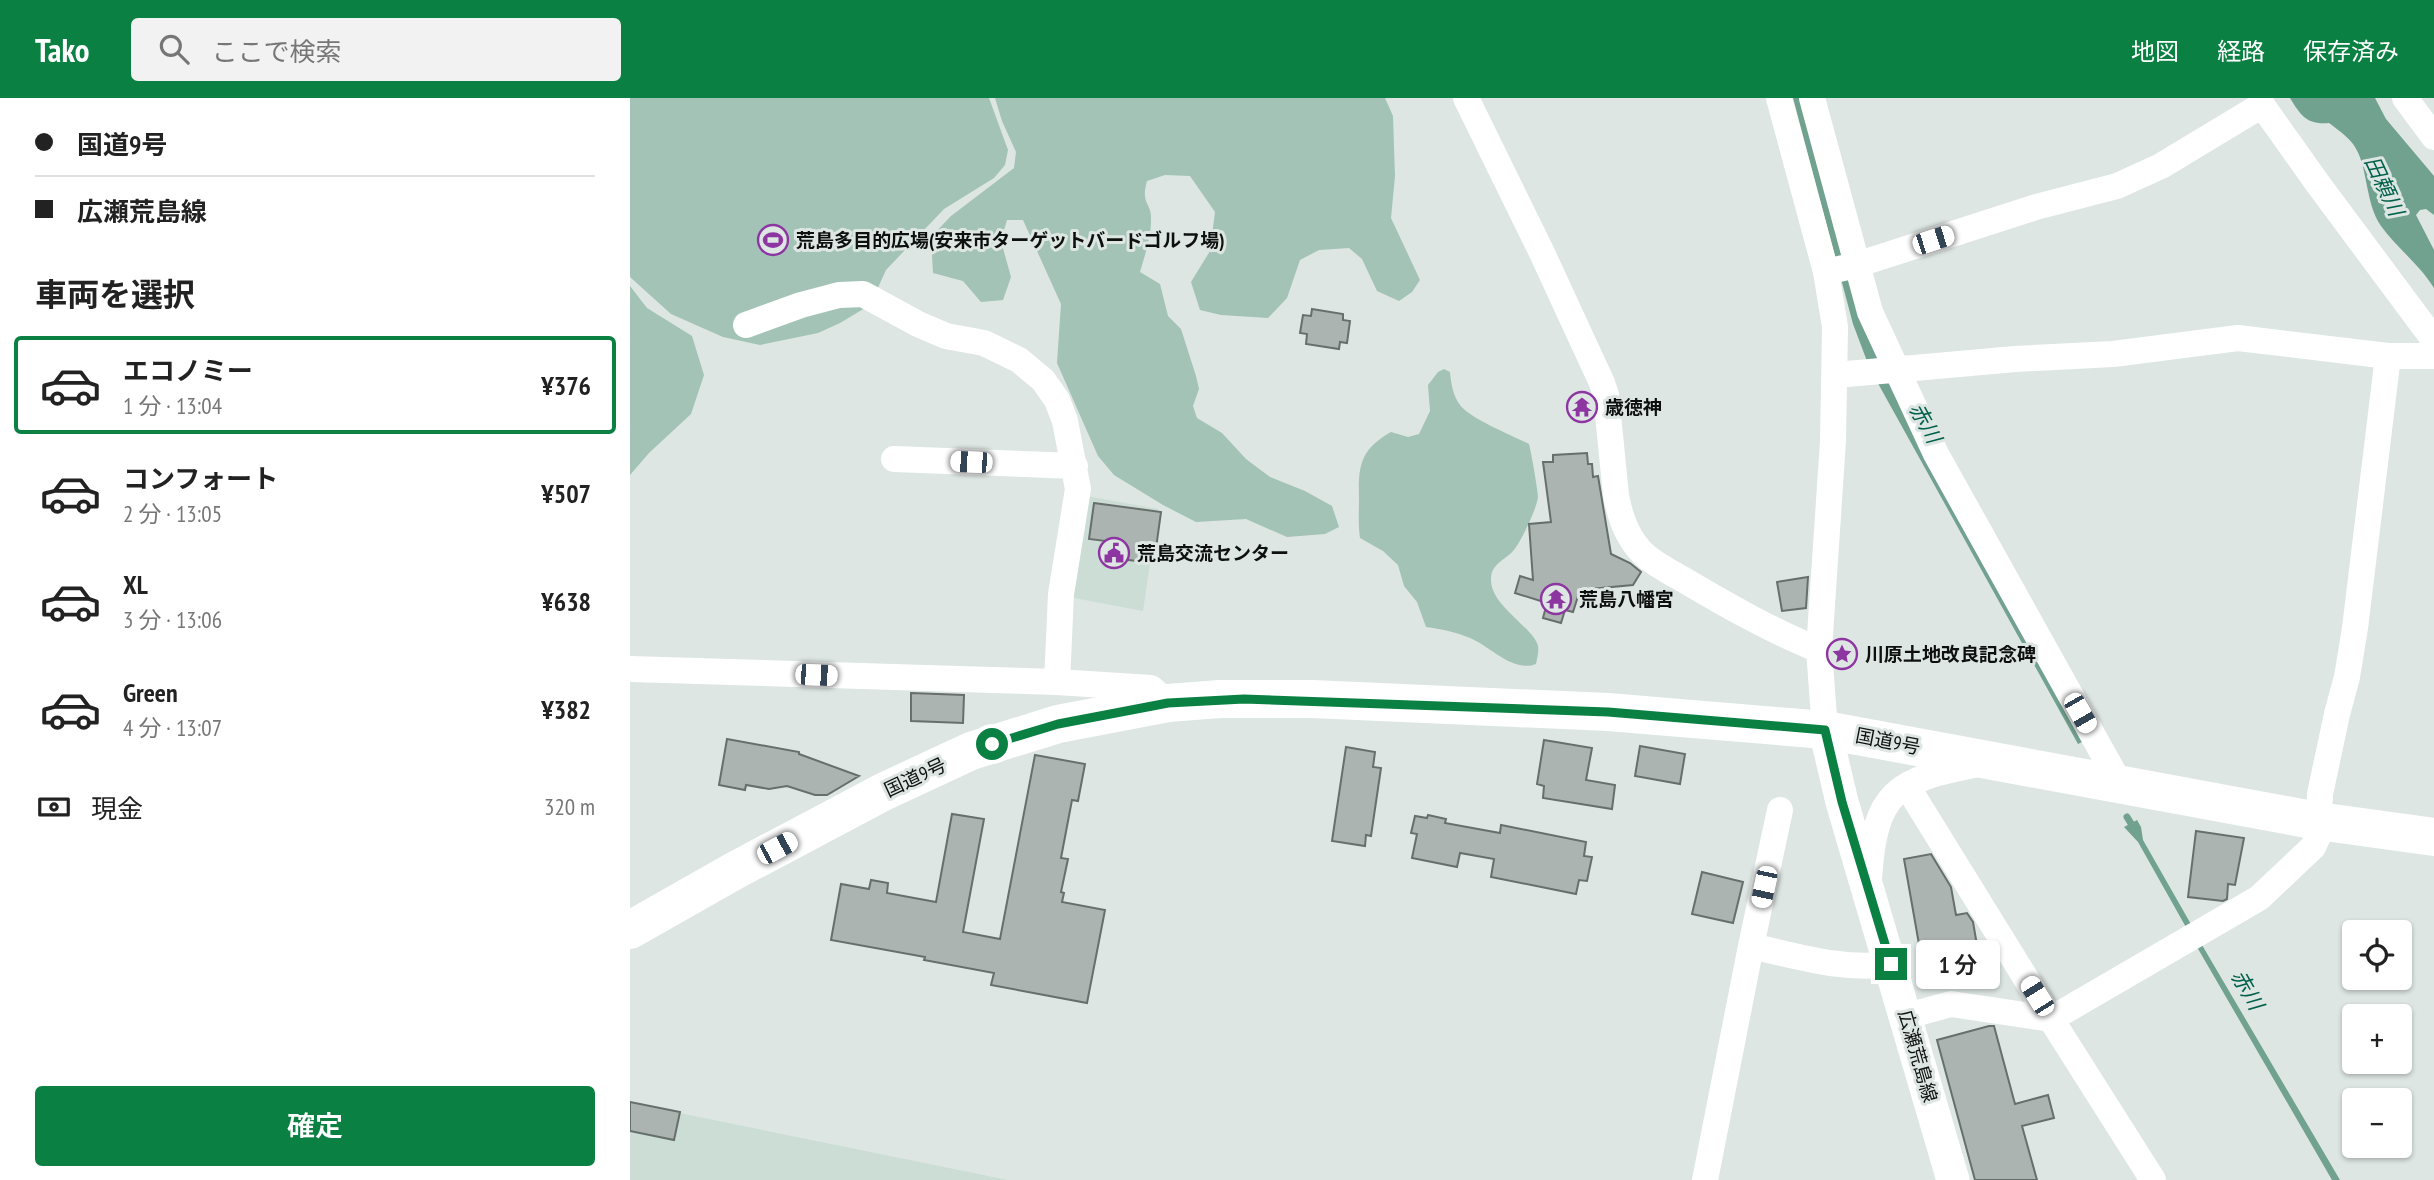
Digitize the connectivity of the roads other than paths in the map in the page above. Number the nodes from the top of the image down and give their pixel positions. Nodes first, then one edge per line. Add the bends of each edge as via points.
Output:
1 (1466, 98) edge
2 (1779, 98) edge
3 (1812, 98) edge
4 (2405, 98) edge
5 (2432, 98) edge
6 (2260, 102) edge
7 (2428, 130) edge
8 (1856, 265) junction
9 (1826, 272) junction
10 (746, 325) dead end
11 (2434, 340) edge
12 (2388, 356) junction
13 (2434, 356) edge
14 (1898, 369) junction
15 (1836, 375) junction
16 (894, 459) dead end
17 (1075, 466) junction
18 (1819, 650) junction
19 (630, 669) edge
20 (1057, 682) junction
21 (1168, 703) junction
22 (1825, 730) junction
23 (1994, 761) junction
24 (2120, 784) junction
25 (1907, 786) junction
26 (1780, 810) dead end
27 (2318, 821) junction
28 (2434, 837) edge
29 (1868, 888) junction
30 (630, 930) edge
31 (1751, 946) junction
32 (1891, 964) junction
33 (1907, 1016) junction
34 (2051, 1019) junction
35 (1704, 1180) edge
36 (1954, 1180) edge
37 (2153, 1180) edge

1 - 18 street via 1602,383 1616,495 1631,538 1647,557 1704,592
2 - 9 street
3 - 8 street
4 - 7 street
5 - 7 street
6 - 8 street via 2161,166 2117,186
6 - 11 street
8 - 9 street
8 - 14 street via 1870,312
9 - 15 street via 1835,327
10 - 17 street via 801,305 863,294 946,336 984,343 1019,360 1043,380 1065,421
12 - 13 street
12 - 14 street via 2238,338 2113,354
12 - 27 street via 2355,628
14 - 15 street
14 - 24 street via 1936,454
15 - 18 street
16 - 17 street
17 - 20 street via 1078,489 1061,594
18 - 22 street
19 - 20 street
20 - 21 street via 1151,688
21 - 22 highway, 国道9号 via 1312,699 1608,712
21 - 30 highway, 国道9号 via 1058,724 971,751 883,792
22 - 23 highway, 国道9号
22 - 29 main road, 広瀬荒島線
23 - 24 highway, 国道9号
23 - 25 street via 1949,770
24 - 27 highway, 国道9号
25 - 29 street via 1887,801 1881,813
25 - 34 street
26 - 31 street
27 - 28 highway, 国道9号
27 - 34 street via 2313,847 2259,898
29 - 32 main road, 広瀬荒島線
31 - 32 street via 1845,967
31 - 35 street
32 - 33 main road, 広瀬荒島線
33 - 34 street via 1951,1004
33 - 36 main road, 広瀬荒島線
34 - 37 street

